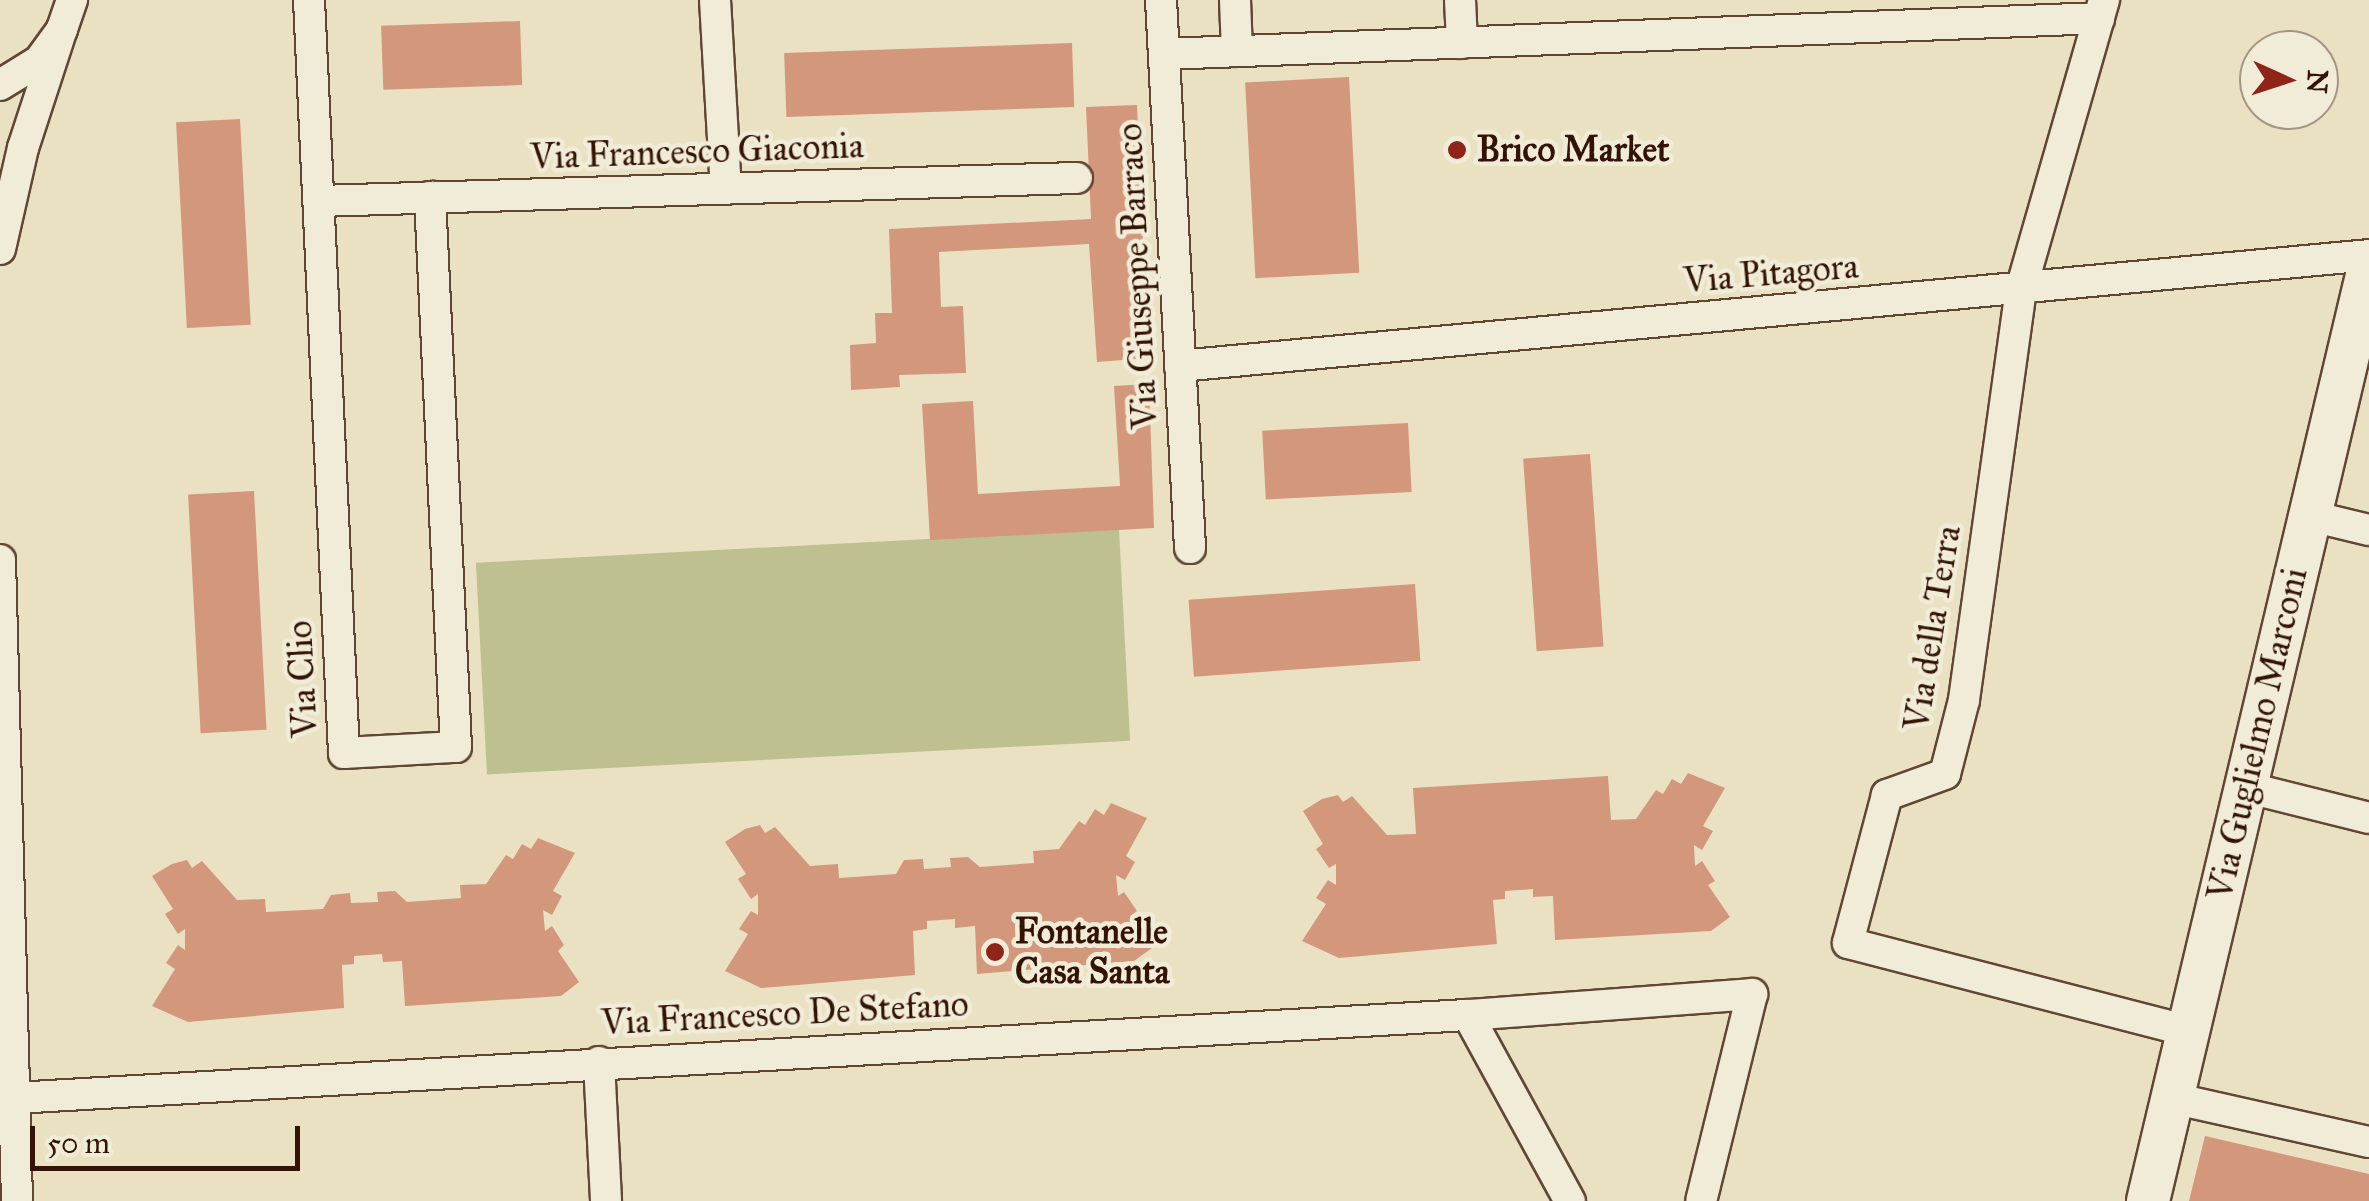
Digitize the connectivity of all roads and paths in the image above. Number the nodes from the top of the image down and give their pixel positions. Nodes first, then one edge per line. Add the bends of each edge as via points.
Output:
1 (309, 0) edge
2 (715, 0) edge
3 (1160, 0) edge
4 (1235, 0) edge
5 (1460, 0) edge
6 (2101, 9) edge
7 (1962, 12) edge
8 (67, 14) edge
9 (1462, 43) junction
10 (1237, 52) junction
11 (1164, 54) junction
12 (0, 85) edge
13 (1077, 178) dead end
14 (726, 189) junction
15 (430, 198) junction
16 (318, 201) junction
17 (0, 249) edge
18 (2369, 255) edge
19 (2369, 268) edge
20 (2021, 289) junction
21 (1180, 366) junction
22 (2311, 516) junction
23 (2369, 530) edge
24 (1190, 548) dead end
25 (0, 560) edge
26 (2245, 787) junction
27 (2369, 818) edge
28 (1468, 1015) junction
29 (2188, 1031) junction
30 (599, 1062) junction
31 (14, 1098) junction
32 (2172, 1098) junction
33 (2369, 1142) edge
34 (17, 1201) edge
35 (606, 1201) edge
36 (1570, 1201) edge
37 (1701, 1201) edge
38 (2148, 1201) edge

1 - 16 street, Via Clio
2 - 14 street
3 - 11 street, Via Giuseppe Barraco
4 - 10 street
5 - 9 street
6 - 7 street
6 - 20 street, Via della Terra
7 - 9 street
8 - 12 street via 39,60
8 - 17 street via 23,148
9 - 10 street
10 - 11 street
11 - 21 street, Via Giuseppe Barraco
13 - 14 street, Via Francesco Giaconia
14 - 15 street, Via Francesco Giaconia
15 - 16 street, Via Francesco Giaconia
15 - 16 street, Via Clio via 456,748 344,753
18 - 20 street, Via Pitagora
19 - 22 main road, Via Guglielmo Marconi
20 - 21 street, Via Pitagora
20 - 29 street, Via della Terra via 1964,700 1945,774 1887,795 1848,943
21 - 24 street, Via Giuseppe Barraco
22 - 23 street
22 - 26 main road, Via Guglielmo Marconi
25 - 31 street
26 - 27 street
26 - 29 main road, Via Guglielmo Marconi
28 - 30 street, Via Francesco De Stefano
28 - 36 street
28 - 37 street, Via Francesco De Stefano via 1752,994
29 - 32 main road, Via Guglielmo Marconi
30 - 31 street, Via Francesco De Stefano
30 - 35 street
31 - 34 street
32 - 33 street
32 - 38 main road, Via Guglielmo Marconi

